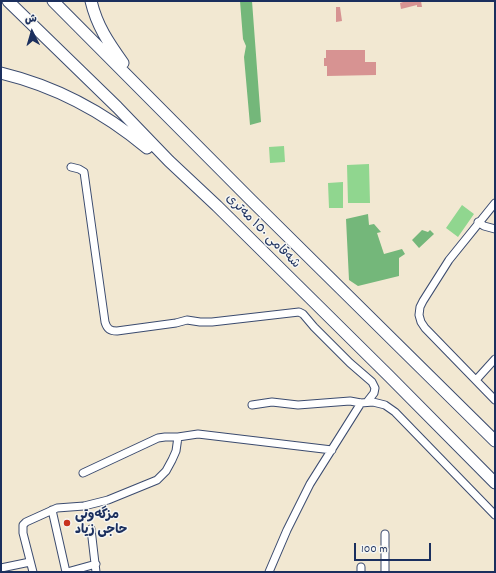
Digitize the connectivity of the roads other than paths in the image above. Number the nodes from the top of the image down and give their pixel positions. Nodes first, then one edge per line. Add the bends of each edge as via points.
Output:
1 (8, 1) edge
2 (53, 1) edge
3 (91, 1) edge
4 (1, 73) edge
5 (144, 91) junction
6 (71, 167) dead end
7 (495, 203) edge
8 (217, 206) junction
9 (478, 222) junction
10 (495, 229) edge
11 (495, 359) edge
12 (476, 380) junction
13 (495, 400) edge
14 (364, 403) junction
15 (252, 405) dead end
16 (178, 438) junction
17 (495, 441) edge
18 (332, 450) junction
19 (83, 473) dead end
20 (495, 483) edge
21 (52, 510) junction
22 (495, 515) edge
23 (91, 528) dead end
24 (385, 534) dead end
25 (30, 562) junction
26 (96, 564) junction
27 (1, 568) edge
28 (33, 572) edge
29 (67, 572) edge
30 (96, 572) edge
31 (269, 572) edge
32 (386, 572) edge

1 - 8 highway, شەقامی ١٥٠ مەتری
2 - 5 highway, شەقامی ١٥٠ مەتری
3 - 5 highway via 106,40
4 - 8 highway via 54,89 107,118 137,139
5 - 17 highway, شەقامی ١٥٠ مەتری
6 - 14 street via 84,172 105,322 109,329 117,331 187,320 212,322 301,312 372,382 374,392
7 - 9 street
8 - 20 highway, شەقامی ١٥٠ مەتری
9 - 10 street
9 - 12 street via 438,277 420,307 419,315 425,328
11 - 12 street
12 - 13 street
14 - 15 street via 298,405 272,402
14 - 18 street
14 - 22 street via 379,403 395,412
16 - 18 street via 198,434
16 - 19 street via 158,438
16 - 21 street via 172,460 157,480 108,500 84,506 63,506
18 - 31 street via 310,484 286,530
21 - 25 street via 23,525
21 - 29 street
23 - 26 street
24 - 32 street
25 - 27 street
25 - 28 street
26 - 29 street
26 - 30 street

